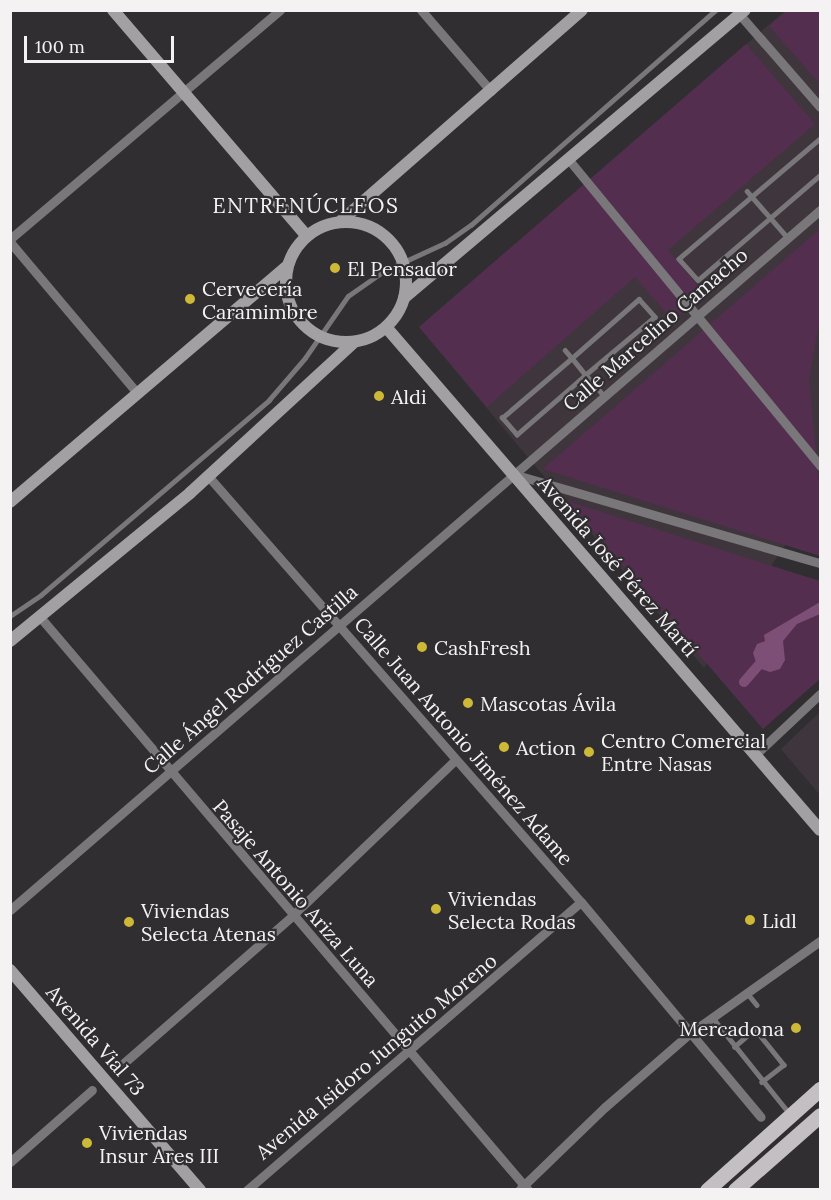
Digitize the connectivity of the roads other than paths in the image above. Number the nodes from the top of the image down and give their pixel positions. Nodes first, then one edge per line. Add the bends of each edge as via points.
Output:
1 (113, 10) edge
2 (280, 10) edge
3 (421, 10) edge
4 (582, 10) edge
5 (716, 10) edge
6 (743, 13) edge
7 (491, 91) junction
8 (184, 94) junction
9 (820, 107) edge
10 (820, 139) edge
11 (568, 160) junction
12 (820, 175) edge
13 (747, 191) dead end
14 (753, 197) junction
15 (820, 210) edge
16 (771, 218) junction
17 (341, 221) junction
18 (306, 236) junction
19 (788, 238) junction
20 (10, 240) edge
21 (403, 263) junction
22 (287, 266) junction
23 (404, 298) junction
24 (697, 317) junction
25 (386, 327) junction
26 (320, 336) junction
27 (354, 342) junction
28 (565, 350) dead end
29 (572, 358) junction
30 (586, 375) junction
31 (137, 393) junction
32 (604, 396) junction
33 (820, 466) edge
34 (513, 474) junction
35 (208, 476) junction
36 (10, 502) edge
37 (820, 563) edge
38 (10, 616) edge
39 (40, 617) junction
40 (339, 627) junction
41 (10, 641) edge
42 (820, 694) edge
43 (755, 755) junction
44 (455, 760) junction
45 (170, 773) junction
46 (820, 830) edge
47 (581, 902) junction
48 (10, 910) edge
49 (292, 916) junction
50 (820, 941) edge
51 (10, 970) edge
52 (748, 994) junction
53 (757, 1005) dead end
54 (713, 1018) junction
55 (689, 1034) junction
56 (734, 1047) junction
57 (408, 1051) junction
58 (118, 1068) dead end
59 (762, 1082) junction
60 (820, 1089) edge
61 (92, 1090) dead end
62 (790, 1114) junction
63 (820, 1115) edge
64 (761, 1117) dead end
65 (10, 1162) edge
66 (524, 1188) edge
67 (200, 1190) edge
68 (247, 1190) edge
69 (707, 1190) edge
70 (735, 1190) edge

1 - 8 main road
2 - 8 street
3 - 7 street
4 - 7 main road
5 - 21 lane via 471,225 445,243
6 - 9 street
6 - 11 main road
7 - 17 main road
8 - 18 main road
8 - 20 street
10 - 14 lane
11 - 23 main road
11 - 24 street
12 - 16 lane
13 - 14 lane
14 - 16 lane
14 - 16 lane via 680,260 698,280
15 - 19 street, Calle Marcelino Camacho
16 - 19 lane
17 - 18 main road
17 - 21 main road via 378,230 393,243
18 - 22 main road
19 - 24 street, Calle Marcelino Camacho
20 - 31 street
21 - 23 main road
21 - 26 lane via 348,296
22 - 26 main road via 285,286 290,305 301,322
22 - 31 main road
23 - 25 main road
24 - 32 street, Calle Marcelino Camacho
24 - 33 street
25 - 27 main road
25 - 34 main road, Avenida José Pérez Martí
26 - 27 main road
26 - 38 lane via 269,400 42,595
27 - 35 main road
28 - 29 lane
29 - 30 lane
29 - 30 lane via 639,299 655,317
29 - 30 lane via 502,418 517,435
30 - 32 lane
31 - 36 main road
32 - 34 street, Calle Marcelino Camacho
34 - 37 street
34 - 40 street, Calle Ángel Rodríguez Castilla
34 - 43 main road, Avenida José Pérez Martí
35 - 39 main road
35 - 40 street, Calle Juan Antonio Jiménez Adame
39 - 41 main road
39 - 45 street, Pasaje Antonio Ariza Luna
40 - 44 street, Calle Juan Antonio Jiménez Adame
40 - 45 street, Calle Ángel Rodríguez Castilla
42 - 43 street
43 - 46 main road, Avenida José Pérez Martí
44 - 47 street, Calle Juan Antonio Jiménez Adame
44 - 49 street
45 - 48 street, Calle Ángel Rodríguez Castilla
45 - 49 street, Pasaje Antonio Ariza Luna
47 - 55 street, Calle Juan Antonio Jiménez Adame
47 - 57 street, Avenida Isidoro Junguito Moreno
49 - 57 street, Pasaje Antonio Ariza Luna
49 - 58 street
50 - 52 street
51 - 67 main road, Avenida Vial 73
52 - 53 lane
52 - 54 street
54 - 55 street
54 - 56 lane
55 - 64 street, Calle Juan Antonio Jiménez Adame
55 - 66 street via 605,1107
56 - 59 lane
56 - 59 lane via 755,1029 784,1065
57 - 66 street, Pasaje Antonio Ariza Luna
57 - 68 street, Avenida Isidoro Junguito Moreno
59 - 62 lane
60 - 62 main road
61 - 65 street
62 - 69 main road
63 - 70 main road

